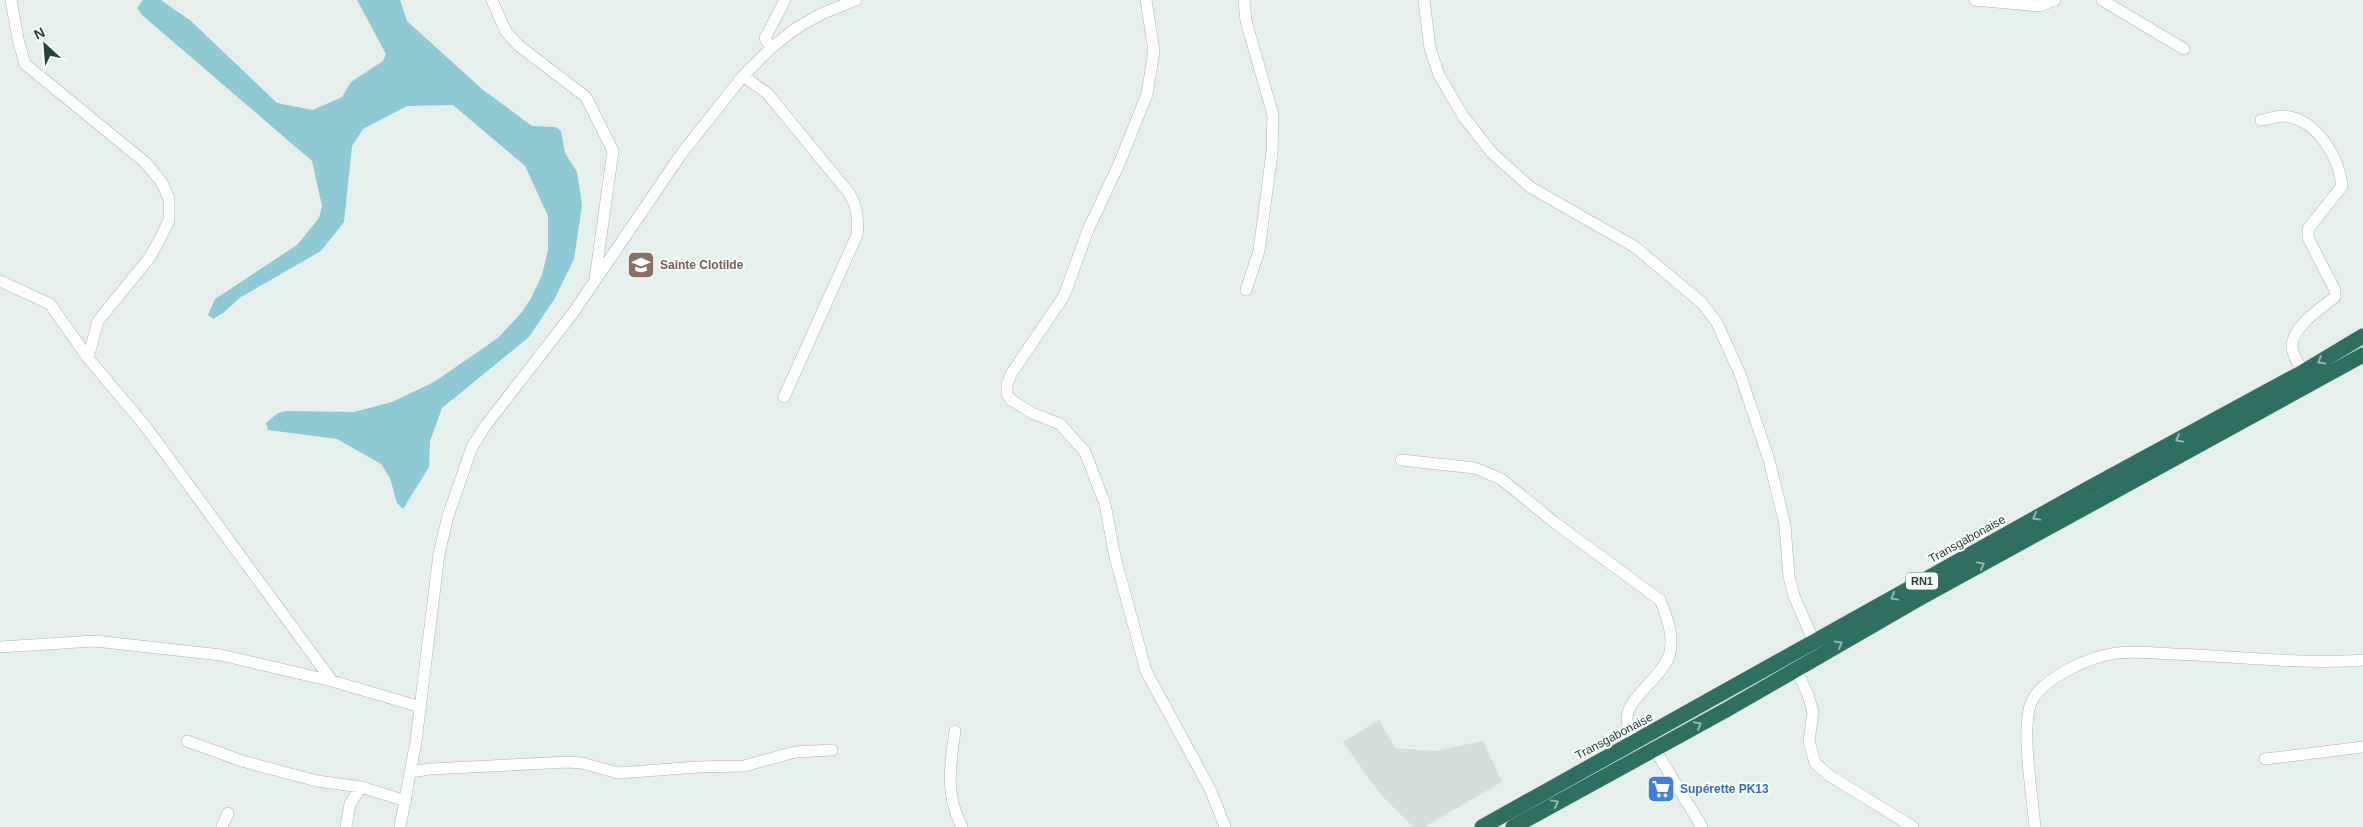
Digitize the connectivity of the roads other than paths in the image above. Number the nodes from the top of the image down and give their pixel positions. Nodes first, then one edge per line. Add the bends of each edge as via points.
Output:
1 (11, 0) edge
2 (492, 0) edge
3 (785, 0) edge
4 (856, 0) edge
5 (1146, 0) edge
6 (1244, 0) edge
7 (1424, 0) edge
8 (1975, 0) edge
9 (2055, 0) edge
10 (2102, 0) edge
11 (771, 48) junction
12 (2184, 49) dead end
13 (743, 76) junction
14 (2261, 120) dead end
15 (0, 281) edge
16 (595, 281) junction
17 (1246, 290) dead end
18 (2363, 336) edge
19 (2363, 355) edge
20 (88, 358) junction
21 (2303, 372) junction
22 (784, 397) dead end
23 (1401, 460) dead end
24 (1814, 642) junction
25 (0, 647) edge
26 (2363, 660) edge
27 (1796, 669) junction
28 (332, 681) junction
29 (420, 707) junction
30 (955, 731) dead end
31 (187, 741) dead end
32 (1635, 742) junction
33 (2363, 747) edge
34 (1654, 748) junction
35 (832, 750) dead end
36 (2265, 759) dead end
37 (411, 772) junction
38 (361, 787) junction
39 (406, 801) junction
40 (228, 813) dead end
41 (222, 827) edge
42 (346, 827) edge
43 (400, 827) edge
44 (962, 827) edge
45 (1225, 827) edge
46 (1482, 827) edge
47 (1513, 827) edge
48 (1702, 827) edge
49 (1913, 827) edge
50 (2036, 827) edge

1 - 20 street via 25,64 146,163 169,199 169,220 161,237 150,257 98,321
2 - 16 street via 506,32 518,45 586,97 613,151
3 - 11 street via 765,38
4 - 11 street via 807,21
5 - 45 street via 1154,51 1147,94 1120,164 1088,230 1064,296 1011,374 1007,394 1016,405 1060,424 1085,452 1105,504 1115,557 1146,671 1211,790
6 - 17 street via 1246,21 1273,115 1272,152 1259,251
7 - 24 street via 1430,48 1439,75 1463,116 1492,153 1530,187 1635,247 1702,303 1717,323 1740,374 1769,460 1785,525 1789,577
8 - 9 street via 2039,6
10 - 12 street
11 - 13 street
13 - 16 street via 682,153
13 - 22 street via 767,93 849,193 859,224 857,235
14 - 21 street via 2284,116 2303,122 2318,132 2341,175 2342,186 2308,229 2308,238 2335,290 2335,296 2308,320 2295,338 2293,352
15 - 20 street via 50,304
16 - 29 street via 472,446 439,554
18 -> 21 highway, Transgabonaise / RN1
27 -> 19 highway, RN1
20 - 28 street via 146,427
21 -> 24 highway, Transgabonaise / RN1
23 - 32 street via 1475,468 1501,478 1554,522 1660,600 1671,637 1668,656 1660,671 1631,705 1627,718
24 - 32 highway, Transgabonaise / RN1
25 - 28 street via 72,641 104,642 221,655
26 - 50 street via 2292,662 2209,655 2117,653 2089,660 2064,672 2033,700 2028,718 2029,767
34 -> 27 highway, RN1
27 - 49 street via 1813,712 1809,741 1815,763 1830,776
28 - 29 street
29 - 37 street
30 - 44 street via 950,795
31 - 38 street via 242,761 316,781
32 - 46 highway, Transgabonaise / RN1
33 - 36 street
47 -> 34 highway, RN1
34 - 48 street
35 - 37 street via 795,752 744,766 618,773 568,762
37 - 39 street
38 - 39 street
38 - 42 street via 350,804
39 - 43 street
40 - 41 street

